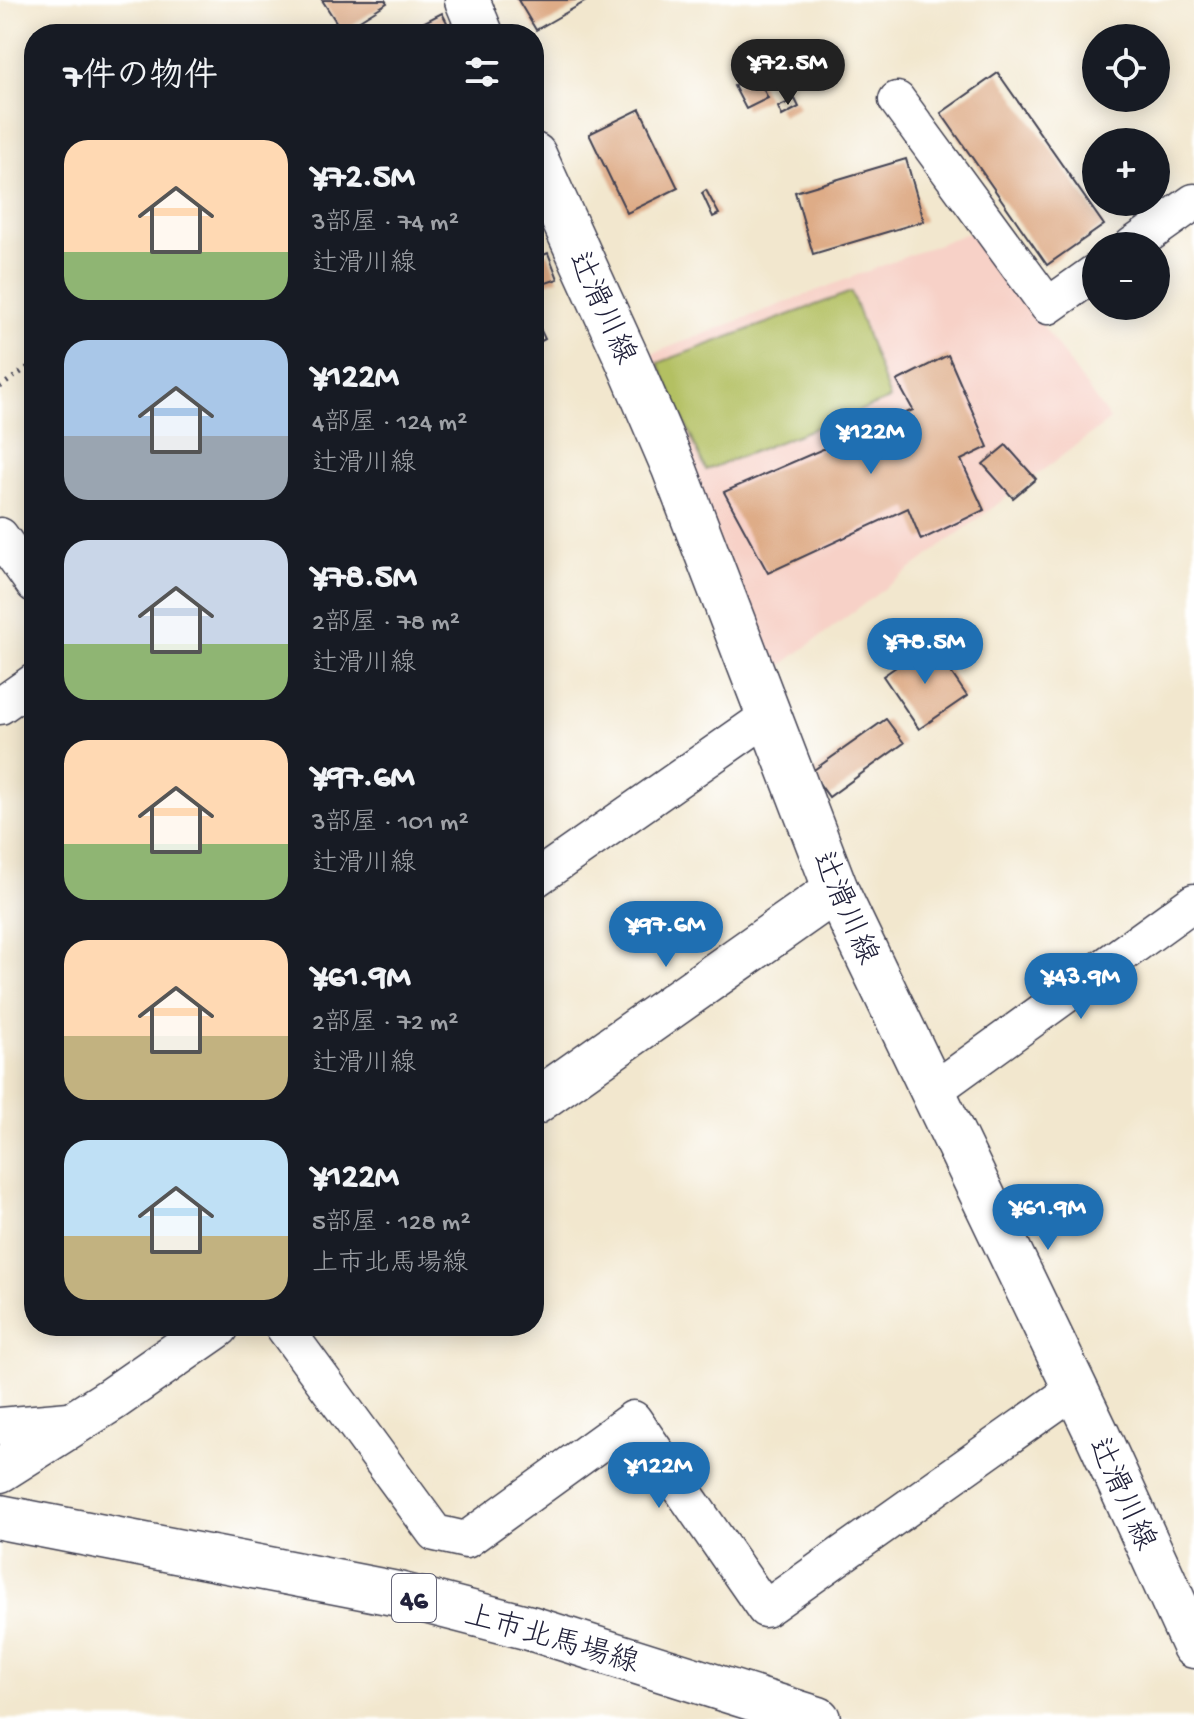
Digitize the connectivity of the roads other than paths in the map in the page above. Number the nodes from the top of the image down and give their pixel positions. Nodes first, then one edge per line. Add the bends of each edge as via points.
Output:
1 (467, 0) edge
2 (477, 24) edge
3 (897, 100) dead end
4 (544, 177) edge
5 (1194, 202) edge
6 (1152, 232) edge
7 (1082, 282) edge
8 (0, 536) edge
9 (24, 570) edge
10 (24, 689) edge
11 (0, 706) edge
12 (770, 715) junction
13 (544, 873) edge
14 (836, 890) junction
15 (1194, 902) edge
16 (933, 1091) junction
17 (544, 1096) edge
18 (202, 1336) edge
19 (290, 1336) edge
20 (1075, 1389) junction
21 (81, 1419) junction
22 (0, 1426) edge
23 (0, 1470) edge
24 (0, 1517) edge
25 (1194, 1646) edge
26 (818, 1719) edge

1 - 2 main road
3 - 7 street via 1048,306
4 - 12 main road, 辻滑川線 via 674,468
5 - 6 street
8 - 9 street
10 - 11 street
12 - 13 street
12 - 14 main road, 辻滑川線
14 - 16 main road, 辻滑川線
14 - 17 main road
15 - 16 street
16 - 20 main road, 辻滑川線
18 - 21 main road
19 - 20 street via 435,1533 466,1540 633,1419 765,1609
20 - 25 main road, 辻滑川線
21 - 22 street
21 - 23 main road
24 - 26 main road, 上市北馬場線 / 46 via 398,1594 530,1628

